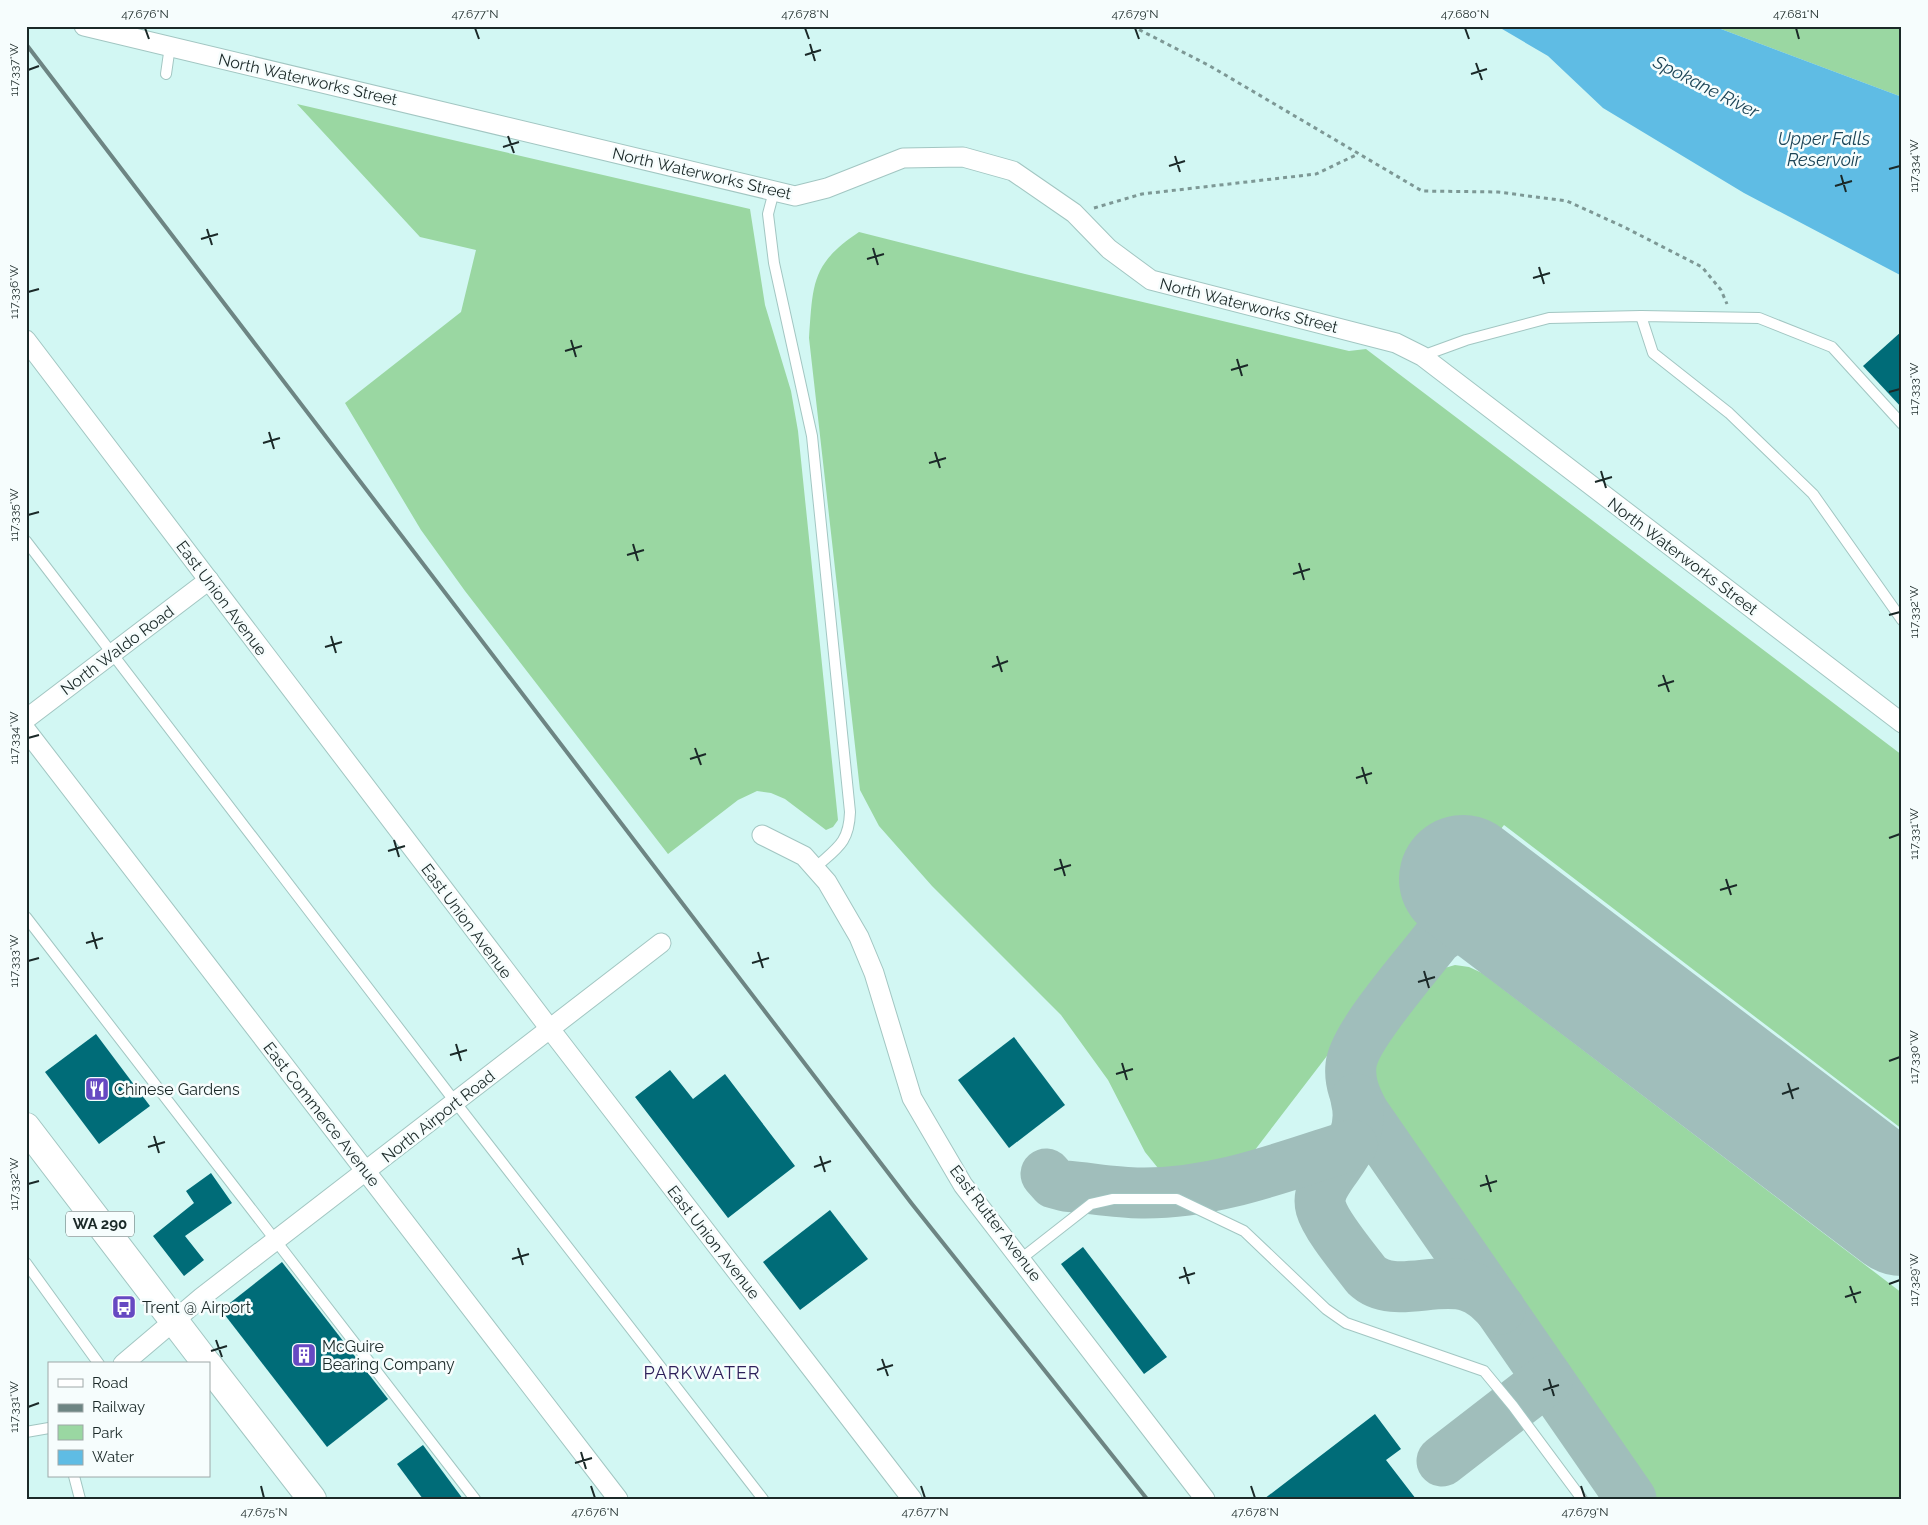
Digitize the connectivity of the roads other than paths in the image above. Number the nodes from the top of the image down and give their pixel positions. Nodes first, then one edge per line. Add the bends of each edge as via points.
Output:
1 (84, 26) edge
2 (126, 31) edge
3 (170, 46) junction
4 (166, 74) dead end
5 (774, 191) junction
6 (1641, 316) junction
7 (26, 340) edge
8 (1422, 356) junction
9 (1902, 424) edge
10 (26, 541) edge
11 (208, 580) junction
12 (1902, 620) edge
13 (112, 653) junction
14 (26, 719) edge
15 (1902, 723) edge
16 (26, 730) edge
17 (762, 835) dead end
18 (816, 867) junction
19 (26, 917) edge
20 (661, 943) dead end
21 (550, 1030) junction
22 (456, 1102) junction
23 (26, 1127) edge
24 (366, 1171) junction
25 (275, 1242) junction
26 (1022, 1258) junction
27 (26, 1264) edge
28 (173, 1320) junction
29 (98, 1362) edge
30 (125, 1362) edge
31 (206, 1362) edge
32 (210, 1368) edge
33 (48, 1428) edge
34 (26, 1432) edge
35 (75, 1478) edge
36 (80, 1499) edge
37 (312, 1499) edge
38 (474, 1499) edge
39 (618, 1499) edge
40 (763, 1499) edge
41 (912, 1499) edge
42 (1205, 1499) edge
43 (1582, 1499) edge

1 - 2 street, North Waterworks Street
2 - 3 street, North Waterworks Street
3 - 4 lane
3 - 5 street, North Waterworks Street
5 - 8 street, North Waterworks Street via 795,196 827,188 903,158 963,157 1013,171 1074,213 1109,249 1151,280 1396,343
5 - 18 lane via 768,214 778,287 812,436 850,812 843,844
6 - 8 lane via 1549,318 1466,340
6 - 9 lane via 1759,318 1832,348
6 - 12 lane via 1653,353 1729,414 1813,494
7 - 11 street, East Union Avenue
8 - 15 street, North Waterworks Street
10 - 13 lane
11 - 13 street, North Waldo Road
11 - 21 street, East Union Avenue
13 - 14 street, North Waldo Road
13 - 22 lane
16 - 24 street, East Commerce Avenue
17 - 18 street, East Rutter Avenue via 788,847
18 - 26 street, East Rutter Avenue via 840,902 874,973 912,1098 963,1185
19 - 25 lane
20 - 21 street, North Airport Road
21 - 22 street, North Airport Road
21 - 41 street, East Union Avenue
22 - 24 street, North Airport Road
22 - 40 lane
23 - 28 main road, WA 290
24 - 25 street, North Airport Road
24 - 39 street, East Commerce Avenue
25 - 28 street, North Airport Road
25 - 38 lane
26 - 42 street, East Rutter Avenue
26 - 43 lane via 1091,1204 1113,1199 1178,1199 1244,1231 1326,1309 1346,1322 1484,1370
27 - 29 lane
28 - 30 street, North Airport Road
28 - 31 main road, WA 290
32 - 37 main road, WA 290
33 - 34 lane
35 - 36 lane

